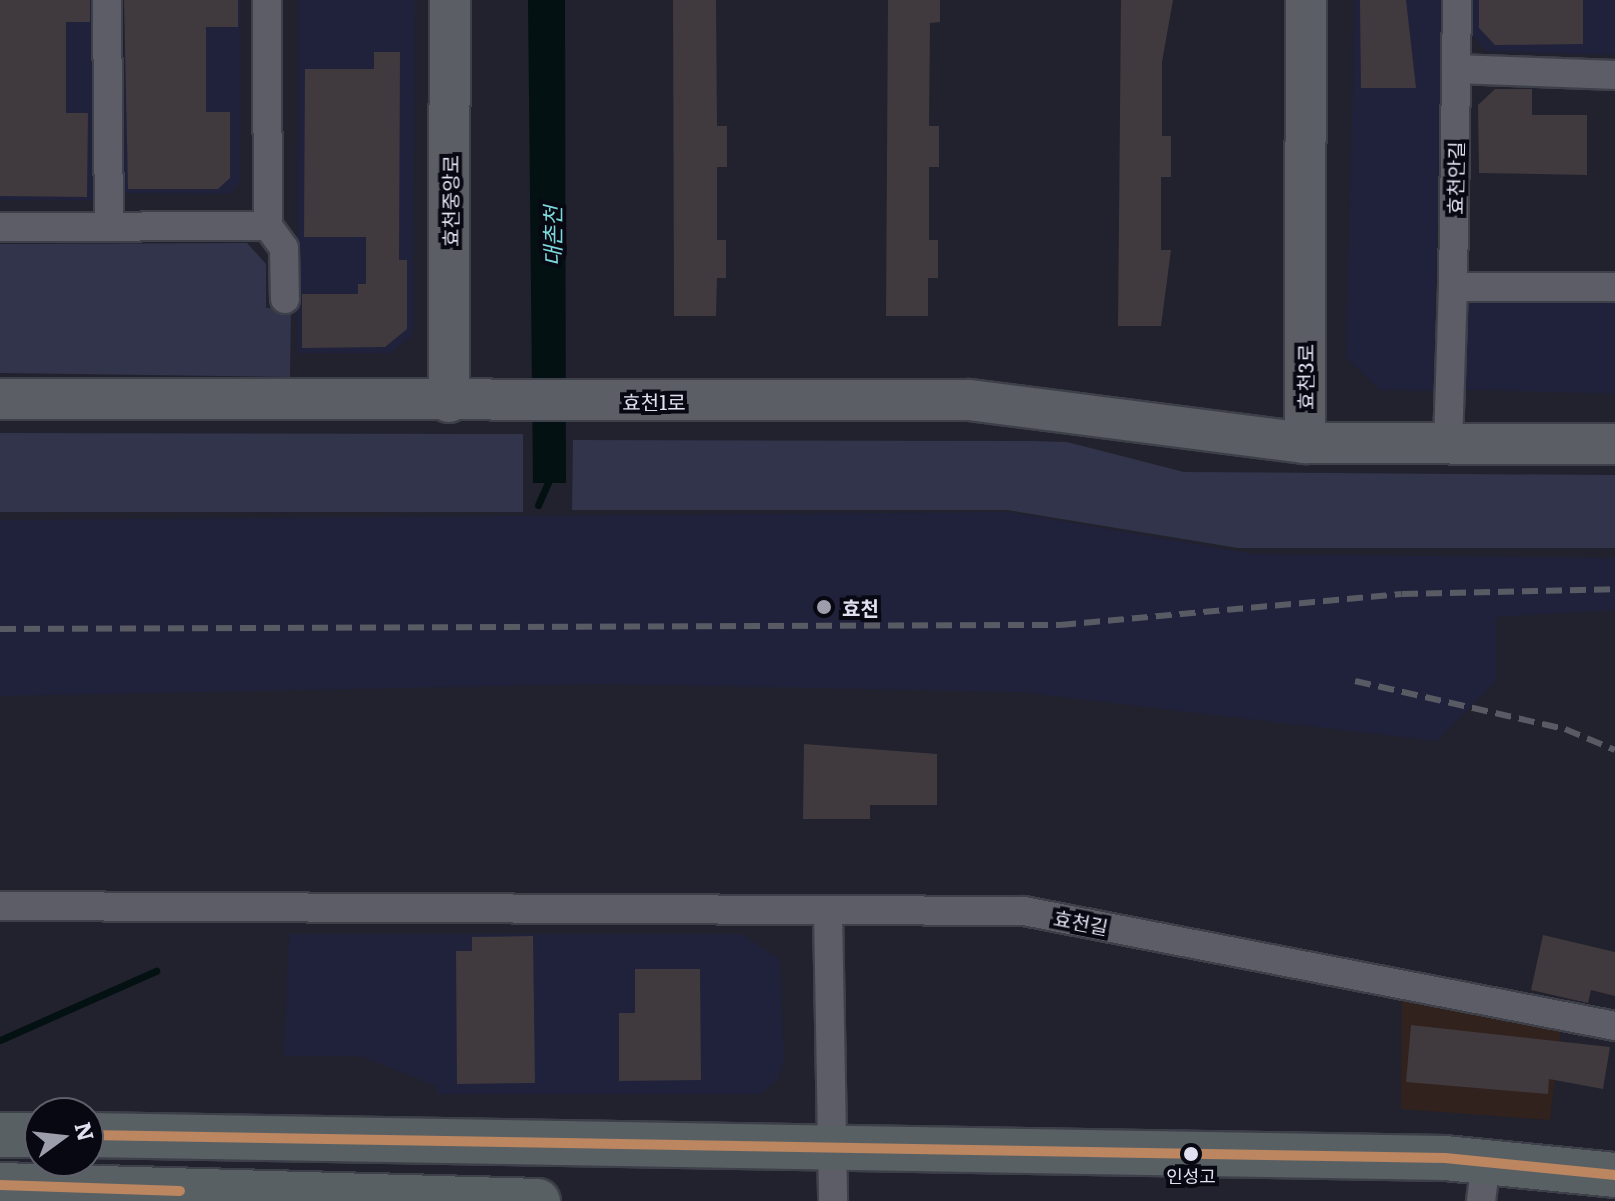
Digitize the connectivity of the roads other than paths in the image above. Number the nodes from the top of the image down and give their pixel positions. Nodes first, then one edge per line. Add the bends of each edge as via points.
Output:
1 (107, 0) edge
2 (267, 0) edge
3 (450, 0) edge
4 (1306, 0) edge
5 (1457, 0) edge
6 (1457, 69) junction
7 (1615, 75) edge
8 (268, 226) junction
9 (0, 227) edge
10 (109, 227) junction
11 (1453, 287) junction
12 (1615, 287) edge
13 (285, 299) dead end
14 (0, 399) edge
15 (449, 402) junction
16 (1305, 443) junction
17 (1448, 444) junction
18 (1615, 444) edge
19 (0, 906) edge
20 (828, 910) junction
21 (1615, 1026) edge
22 (0, 1135) edge
23 (24, 1135) edge
24 (104, 1135) edge
25 (832, 1148) junction
26 (1615, 1175) edge
27 (1484, 1181) edge
28 (0, 1185) edge
29 (538, 1201) edge
30 (833, 1201) edge

1 - 10 street
2 - 8 street
3 - 15 street, 효천중앙로
4 - 16 street, 효천3로
5 - 6 street, 효천안길
6 - 7 street
6 - 11 street, 효천안길
8 - 10 street
8 - 13 street via 284,248
9 - 10 street
11 - 12 street
11 - 17 street, 효천안길
14 - 15 street, 효천1로
15 - 16 street, 효천1로 via 969,400
16 - 17 street
17 - 18 street
19 - 20 street, 효천길
20 - 21 street, 효천길 via 1024,911
20 - 25 street
22 - 23 main road
24 - 25 main road
25 - 27 main road
25 - 30 street
26 - 27 main road
28 - 29 main road

